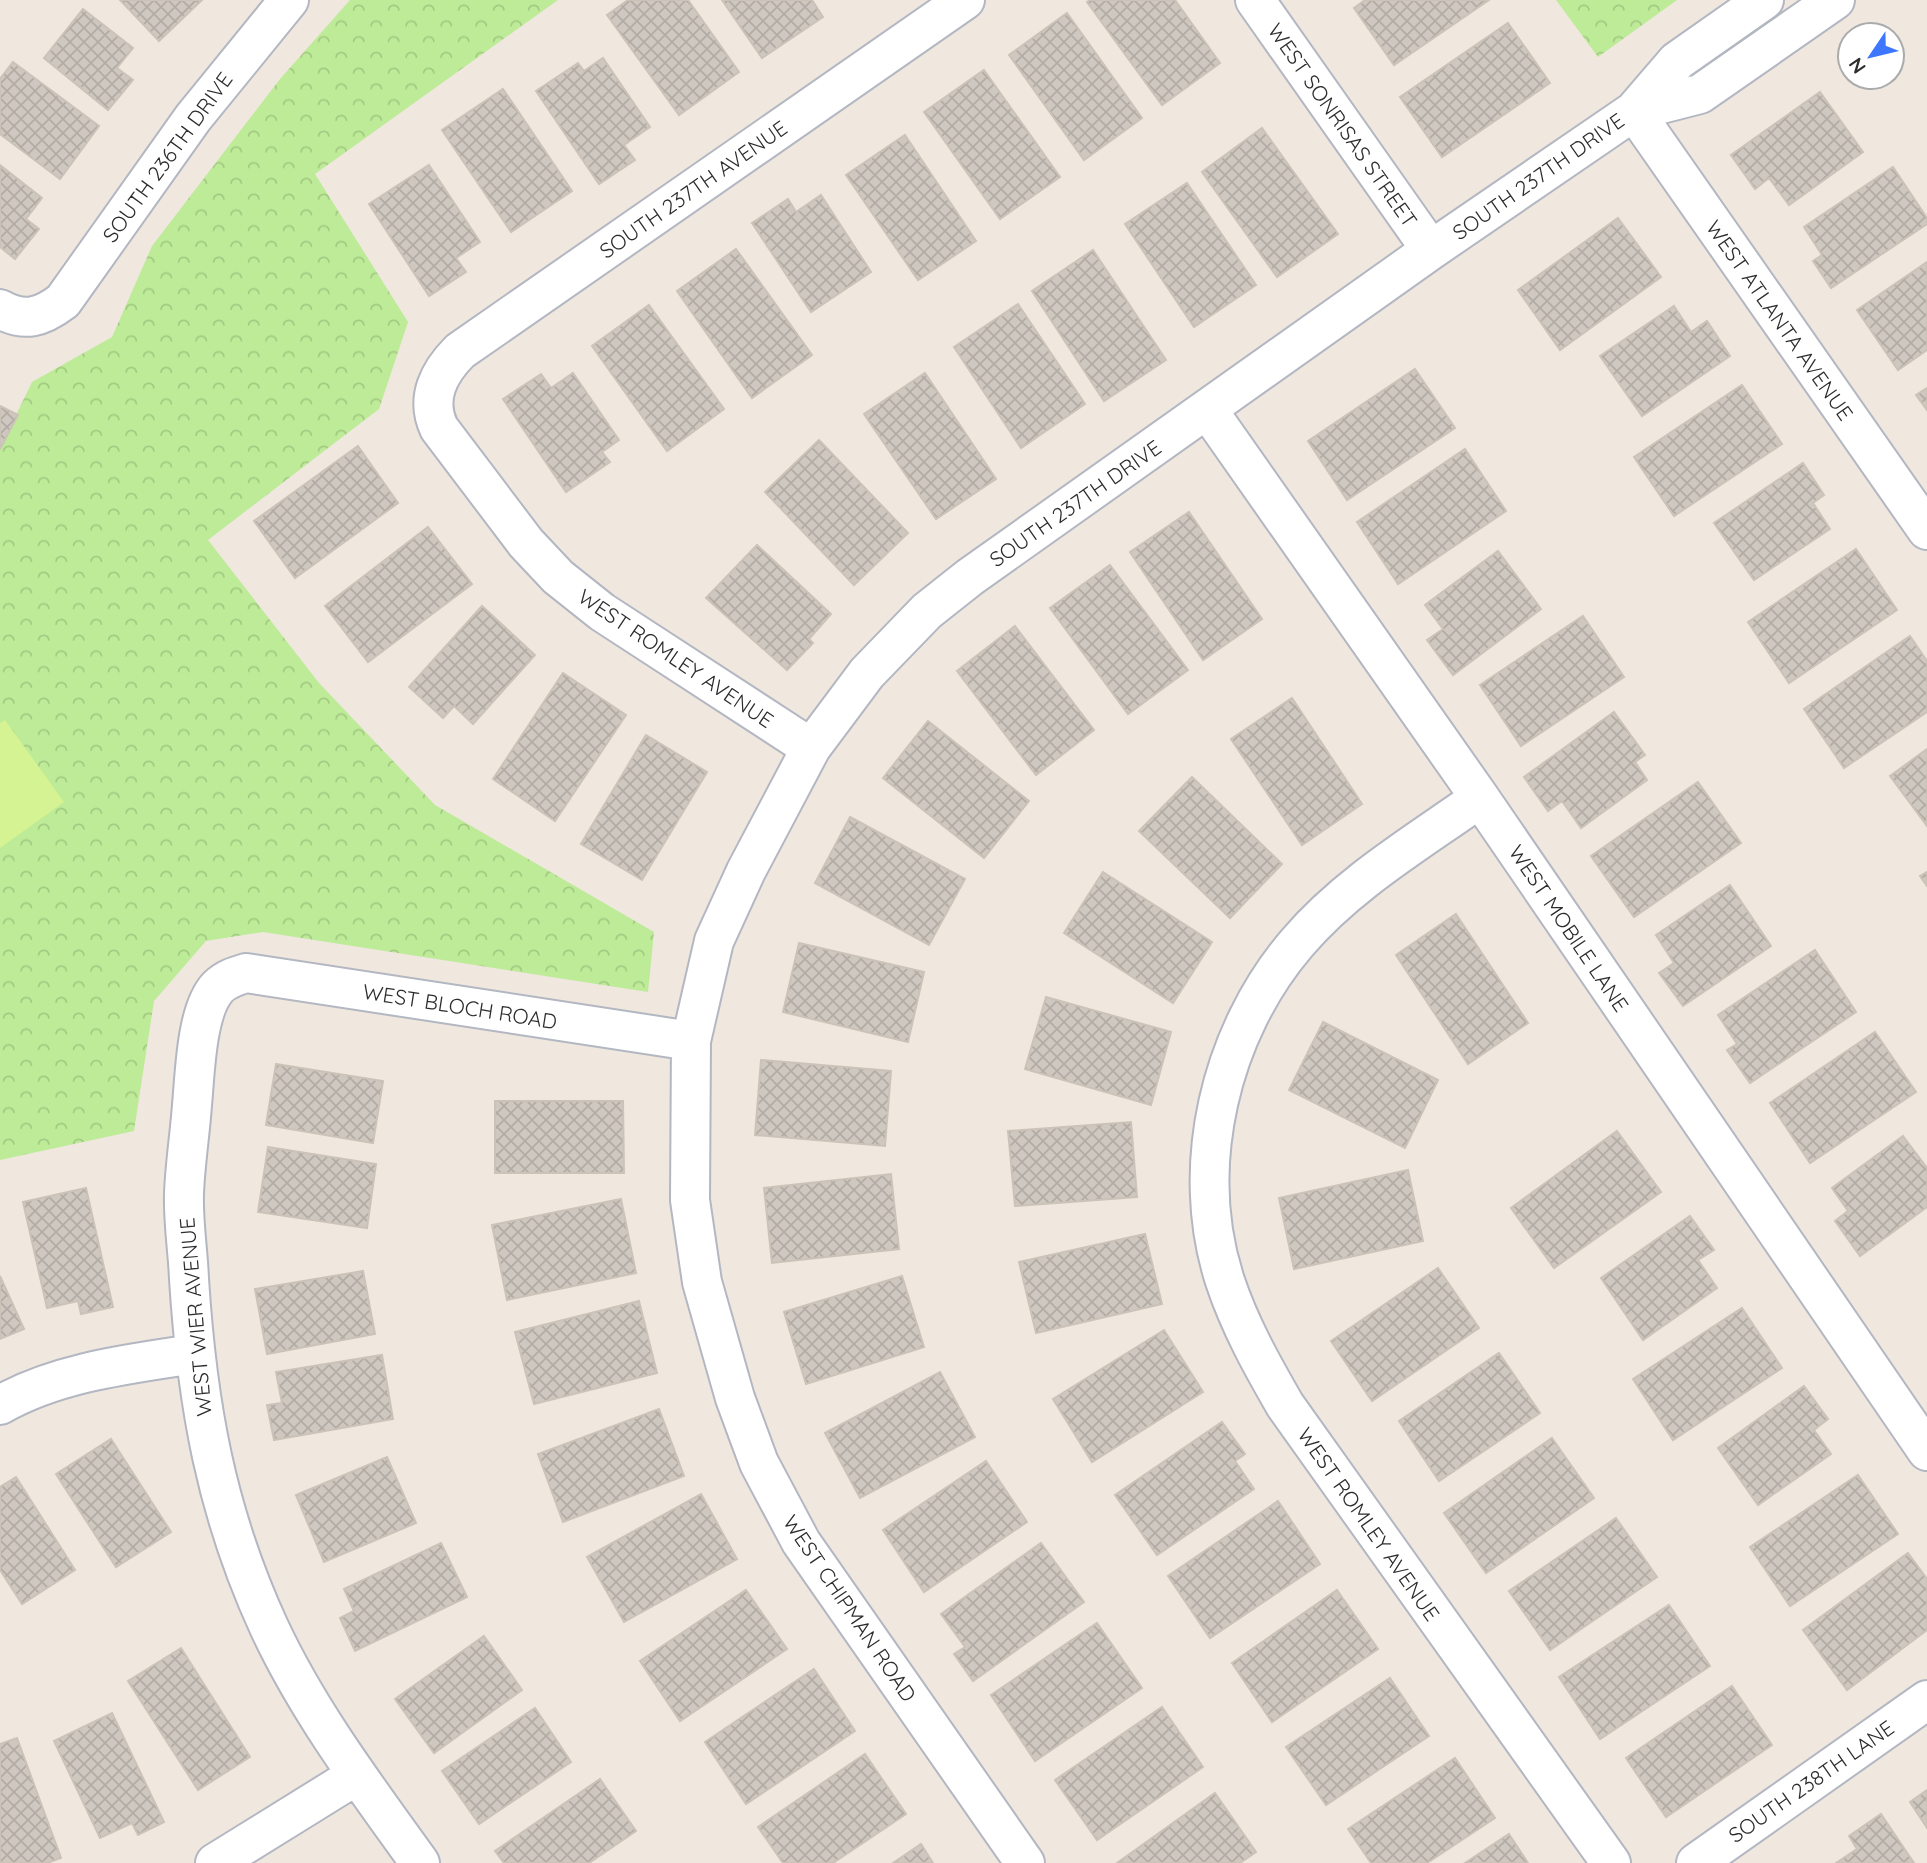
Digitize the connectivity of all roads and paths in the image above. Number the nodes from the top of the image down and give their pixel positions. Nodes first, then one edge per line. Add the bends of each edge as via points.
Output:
1 (289, 0) edge
2 (965, 0) edge
3 (1255, 0) edge
4 (1764, 0) edge
5 (1835, 0) edge
6 (1633, 111) junction
7 (1430, 250) junction
8 (0, 309) edge
9 (434, 391) joint
10 (1208, 409) junction
11 (1927, 530) edge
12 (811, 748) junction
13 (1480, 798) junction
14 (230, 978) joint
15 (691, 1041) junction
16 (194, 1354) junction
17 (0, 1405) edge
18 (1927, 1451) edge
19 (1927, 1700) edge
20 (357, 1775) junction
21 (215, 1863) edge
22 (420, 1863) edge
23 (1025, 1863) edge
24 (1611, 1863) edge
25 (1696, 1863) edge

1 - 8 street, SOUTH 236TH DRIVE via 192,118 63,301 46,314 29,318
2 - 9 street, SOUTH 237TH AVENUE via 460,351 446,366
3 - 7 street, WEST SONRISAS STREET
4 - 6 street via 1677,61
5 - 6 street via 1700,94
6 - 7 street, SOUTH 237TH DRIVE
6 - 11 street, WEST ATLANTA AVENUE
7 - 10 street, SOUTH 237TH DRIVE
9 - 12 street, WEST ROMLEY AVENUE via 439,428 526,543 558,577 602,612
10 - 12 street, SOUTH 237TH DRIVE via 927,611 867,673
10 - 13 street, WEST MOBILE LANE
12 - 15 street, SOUTH 237TH DRIVE via 715,941
13 - 18 street, WEST MOBILE LANE
13 - 24 street, WEST ROMLEY AVENUE via 1349,893 1296,943 1252,1010 1222,1078 1211,1149 1213,1219 1225,1279 1248,1341 1285,1405
14 - 15 street, WEST BLOCH ROAD via 259,974
14 - 16 street, WEST WIER AVENUE via 211,1000 198,1045 184,1195
15 - 23 street, WEST CHIPMAN ROAD via 690,1200 702,1282 759,1463 801,1542
16 - 17 street via 124,1364 59,1381
16 - 20 street, WEST WIER AVENUE via 206,1440 237,1547 269,1627
19 - 25 street, SOUTH 238TH LANE
20 - 21 street
20 - 22 street, WEST WIER AVENUE

